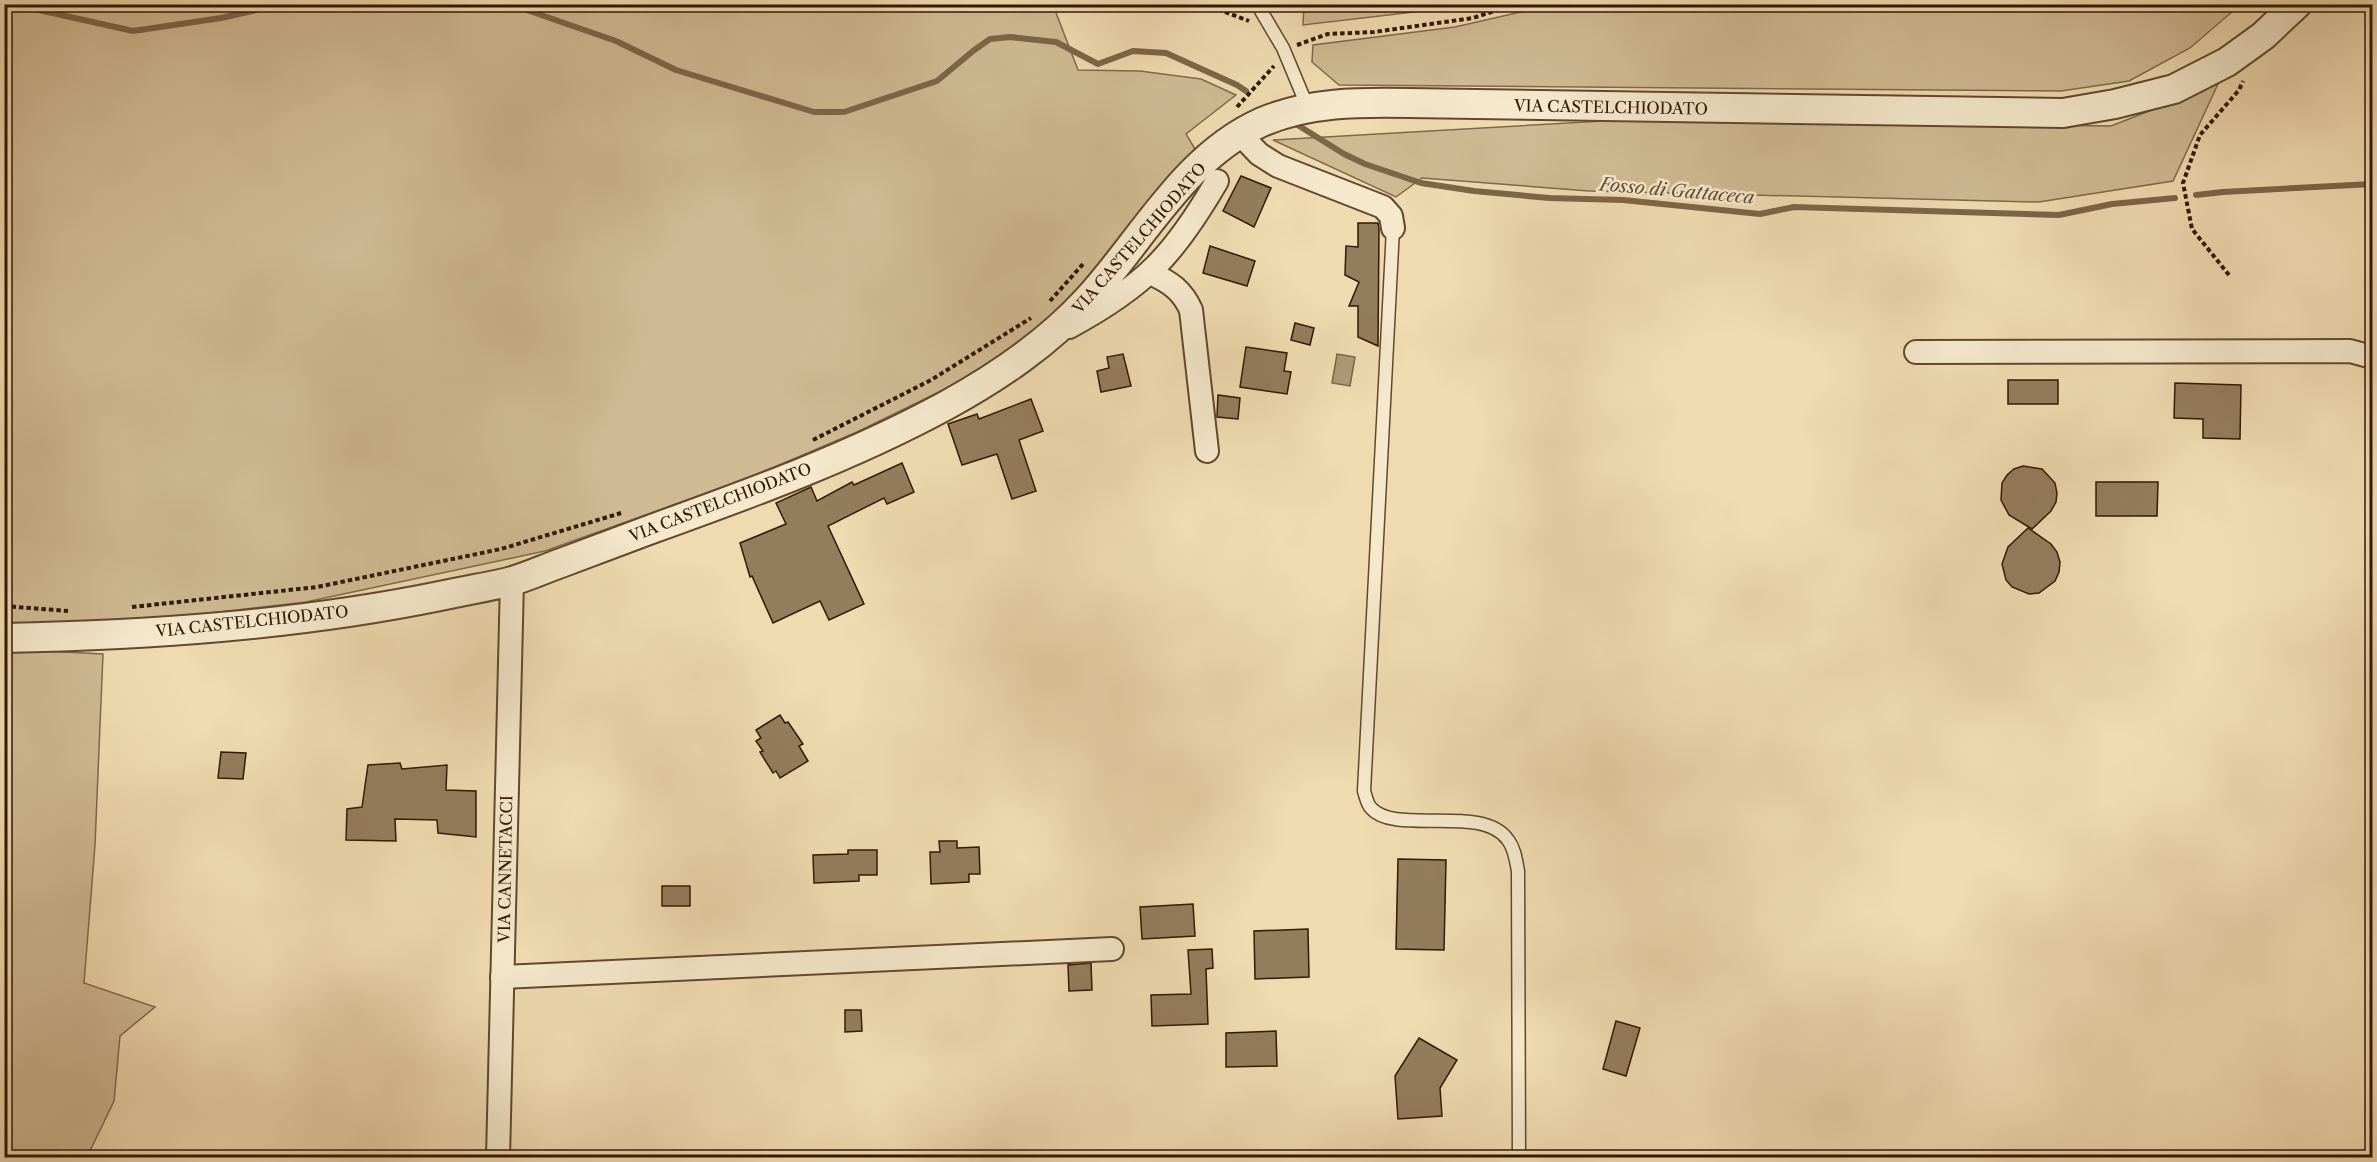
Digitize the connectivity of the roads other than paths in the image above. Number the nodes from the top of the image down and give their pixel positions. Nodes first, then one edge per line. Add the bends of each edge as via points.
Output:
1 (1257, 4) edge
2 (2297, 4) edge
3 (1308, 108) junction
4 (1240, 134) junction
5 (1217, 181) dead end
6 (1393, 228) joint
7 (1150, 273) junction
8 (1043, 326) junction
9 (1916, 352) dead end
10 (2373, 357) edge
11 (1207, 451) dead end
12 (512, 581) junction
13 (4, 638) edge
14 (1112, 949) dead end
15 (502, 977) junction
16 (498, 1158) edge
17 (1519, 1158) edge

1 - 3 lane via 1283,48
2 - 3 street, VIA CASTELCHIODATO via 2227,62 2174,89 2063,113 1408,102
3 - 4 street, VIA CASTELCHIODATO via 1260,123
4 - 6 street via 1259,154 1278,166 1383,207 1391,216
4 - 8 street, VIA CASTELCHIODATO via 1192,172 1077,312
5 - 7 street via 1182,237
6 - 17 lane via 1364,791 1371,808 1386,817 1485,825 1502,834 1513,849 1518,871
7 - 8 street via 1117,299
7 - 11 street via 1183,293 1191,310
8 - 12 street, VIA CASTELCHIODATO via 1010,367 881,437 749,494
9 - 10 street via 2350,351
12 - 13 street, VIA CASTELCHIODATO via 378,608 262,622
12 - 15 street, VIA CANNETACCI
14 - 15 street
15 - 16 street, VIA CANNETACCI

